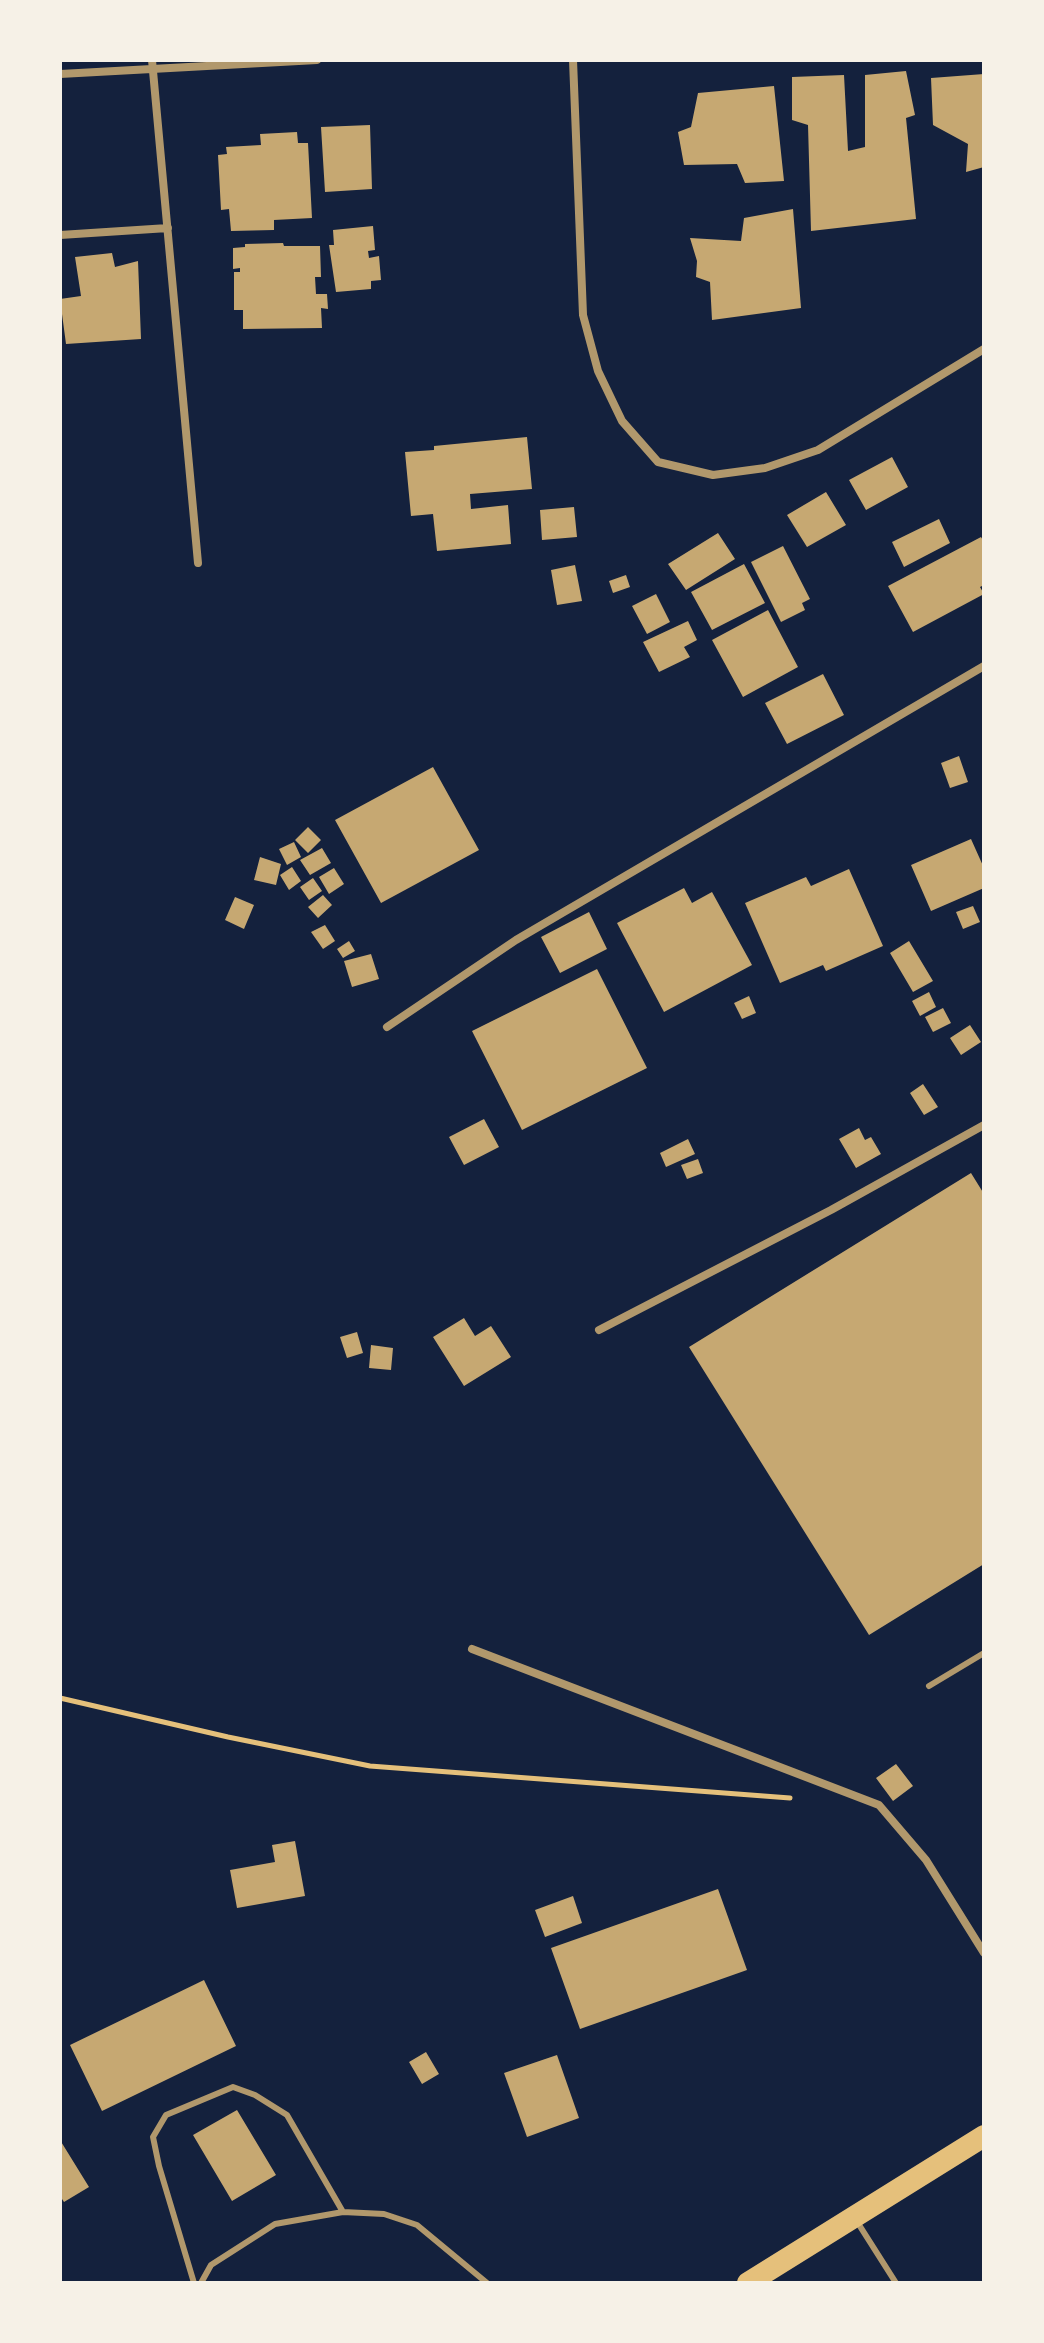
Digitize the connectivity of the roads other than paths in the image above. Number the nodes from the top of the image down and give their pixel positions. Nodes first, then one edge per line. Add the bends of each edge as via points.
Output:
1 (317, 60) edge
2 (573, 60) edge
3 (152, 64) edge
4 (60, 74) edge
5 (168, 228) junction
6 (60, 235) edge
7 (984, 349) edge
8 (198, 563) dead end
9 (984, 666) edge
10 (387, 1027) dead end
11 (984, 1125) edge
12 (599, 1330) dead end
13 (472, 1649) dead end
14 (984, 1653) edge
15 (929, 1686) dead end
16 (984, 1953) edge
17 (984, 2136) edge
18 (343, 2212) junction
19 (854, 2217) junction
20 (194, 2283) edge
21 (201, 2283) edge
22 (487, 2283) edge
23 (748, 2283) edge
24 (896, 2283) edge

1 - 3 street
2 - 7 street via 583,315 598,371 622,421 658,462 713,475 765,468 818,450
3 - 4 street
3 - 5 street
5 - 6 street
5 - 8 street
9 - 10 street via 516,940
11 - 12 street
13 - 16 street via 879,1805 926,1860
14 - 15 lane
17 - 19 highway
18 - 20 lane via 287,2115 255,2095 233,2087 166,2115 153,2137
18 - 21 lane via 275,2224 211,2265
18 - 22 lane via 384,2214 417,2225
19 - 23 highway
19 - 24 lane

